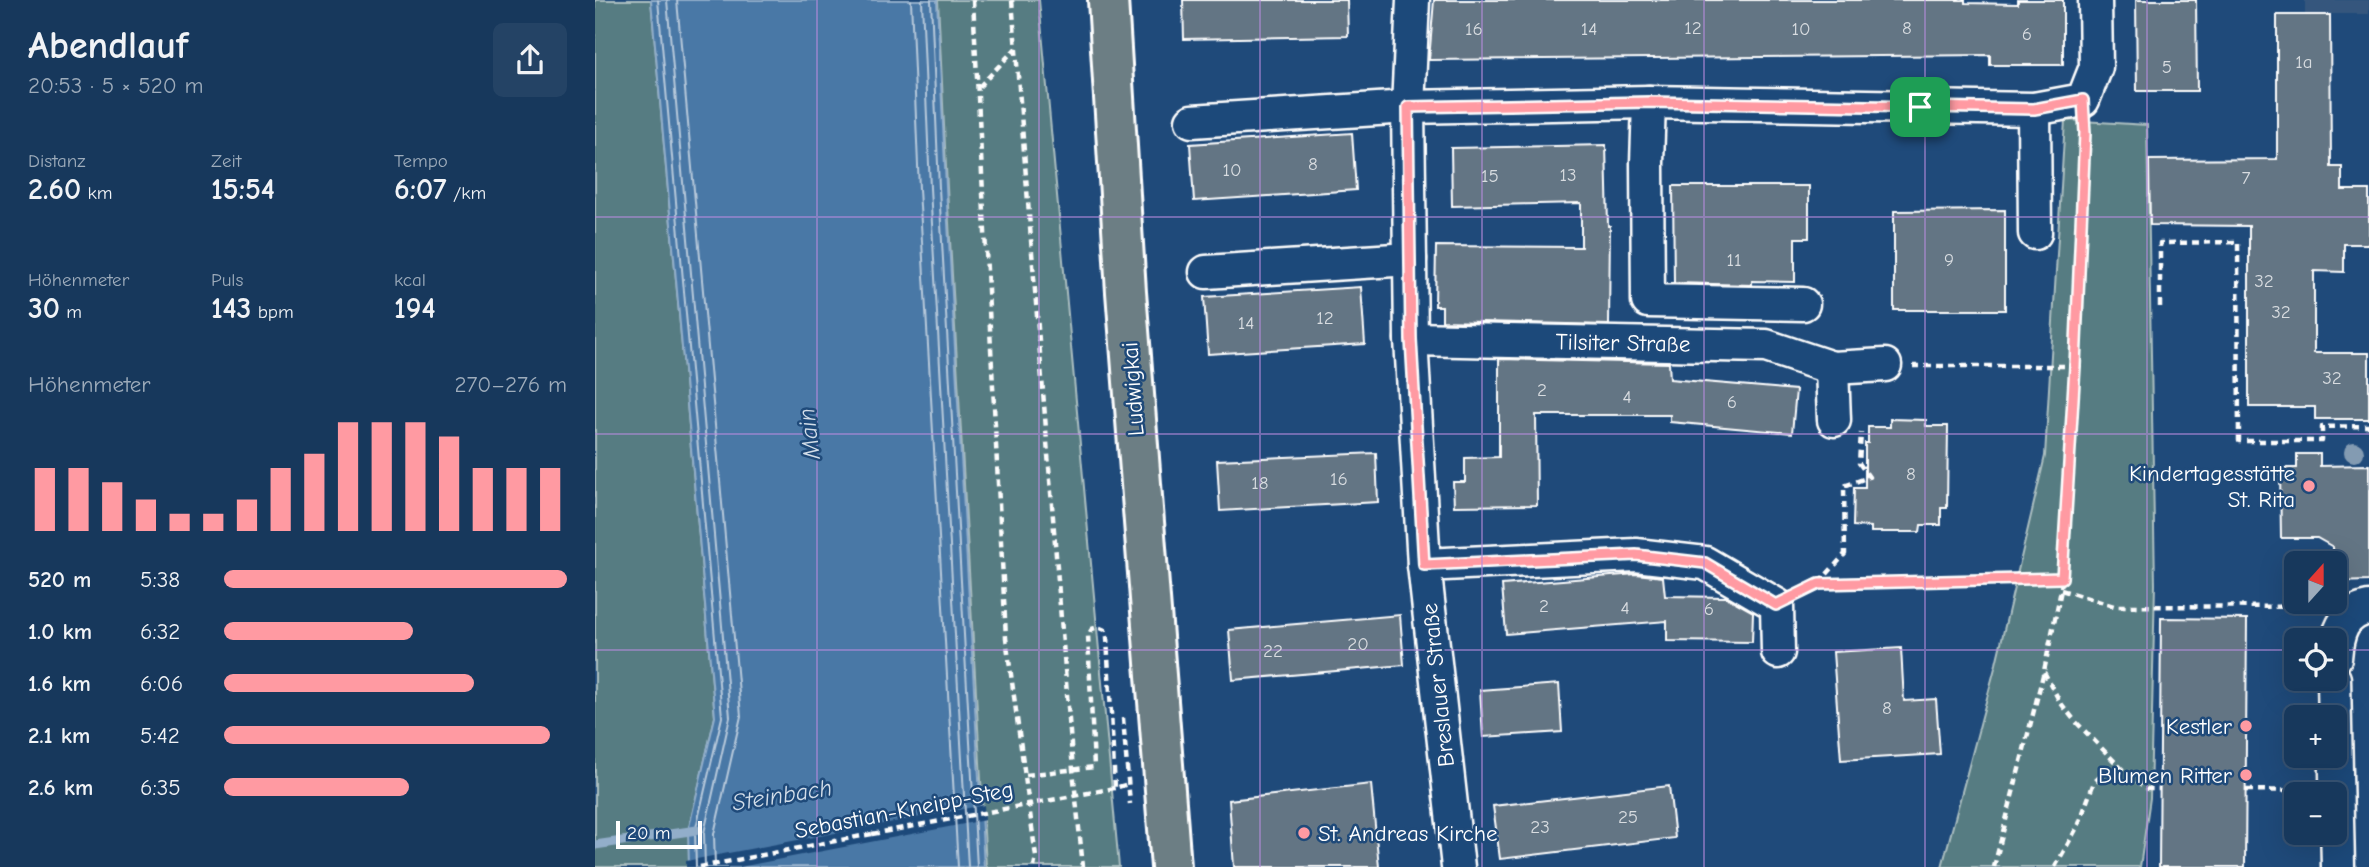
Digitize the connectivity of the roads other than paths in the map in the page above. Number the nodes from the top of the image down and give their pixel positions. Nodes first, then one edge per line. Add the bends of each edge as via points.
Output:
1 (1108, 0) edge
2 (1413, 0) edge
3 (2095, 0) edge
4 (1649, 102) junction
5 (1408, 107) junction
6 (2034, 109) junction
7 (1192, 121) dead end
8 (2035, 233) dead end
9 (1410, 258) junction
10 (1206, 272) dead end
11 (1803, 304) dead end
12 (1411, 339) junction
13 (1885, 365) road end
14 (1832, 368) junction
15 (1834, 421) dead end
16 (1424, 565) junction
17 (2361, 611) edge
18 (2340, 628) edge
19 (1778, 652) dead end
20 (2334, 691) edge
21 (1171, 867) edge
22 (1458, 867) edge
23 (2338, 867) edge

1 - 21 main road, Ludwigkai via 1126,292 1145,781
2 - 5 street, Breslauer Straße
3 - 6 street via 2096,67 2083,100
4 - 5 street
4 - 6 street
4 - 11 street via 1648,301
5 - 7 street
5 - 9 street, Breslauer Straße
6 - 8 street
9 - 10 street
9 - 12 street, Breslauer Straße
12 - 14 street, Tilsiter Straße via 1766,346
12 - 16 street, Breslauer Straße
13 - 14 street, Tilsiter Straße
14 - 15 street
16 - 19 street via 1636,555 1705,563 1776,605
16 - 22 street, Breslauer Straße
17 - 18 street
20 - 23 street

